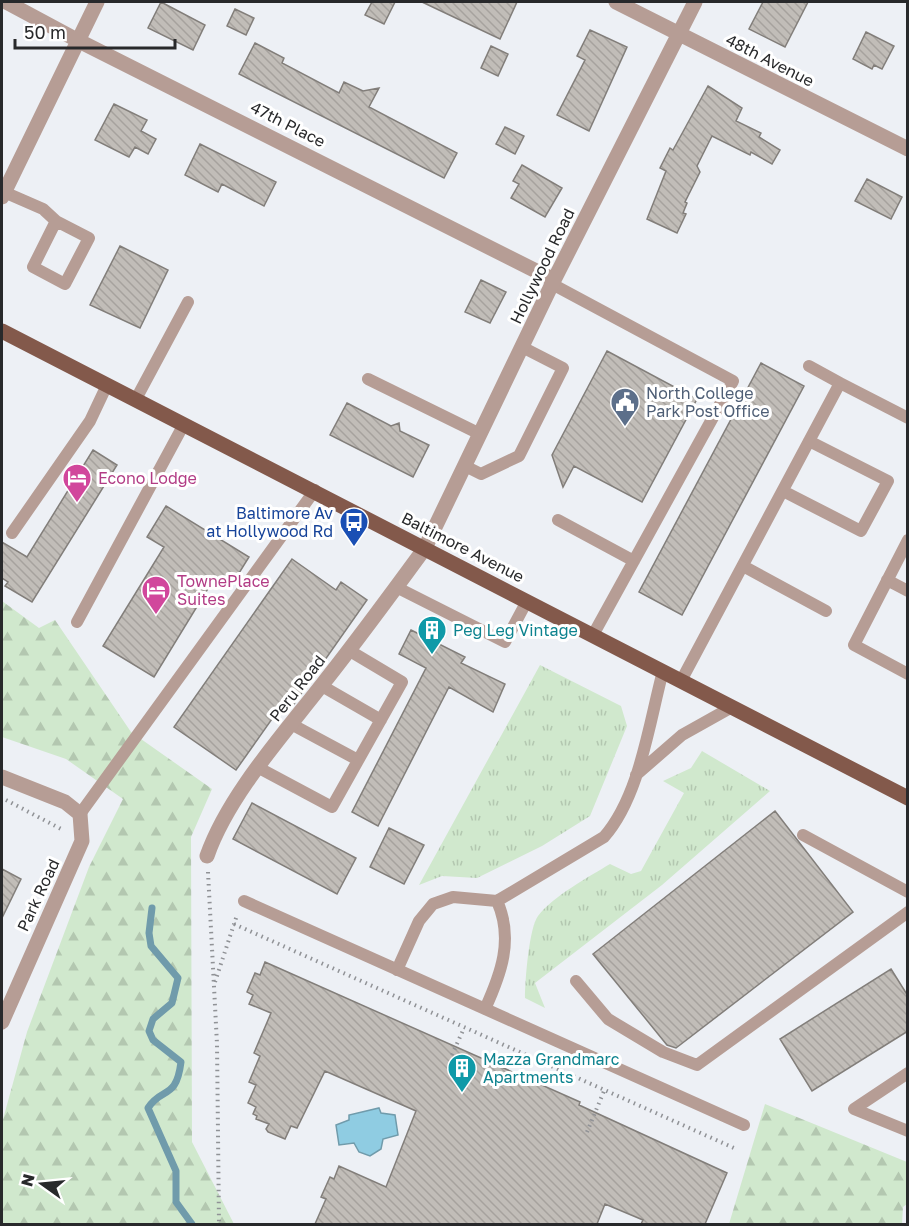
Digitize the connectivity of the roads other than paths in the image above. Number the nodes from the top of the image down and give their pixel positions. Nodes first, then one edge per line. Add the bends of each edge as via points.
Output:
1 (6, 2) edge
2 (97, 2) edge
3 (616, 2) edge
4 (695, 2) edge
5 (678, 33) junction
6 (77, 40) junction
7 (908, 149) edge
8 (3, 195) edge
9 (56, 222) junction
10 (553, 282) junction
11 (188, 302) dead end
12 (2, 331) edge
13 (522, 347) junction
14 (809, 366) dead end
15 (368, 379) dead end
16 (840, 383) junction
17 (107, 384) junction
18 (136, 399) junction
19 (908, 418) edge
20 (184, 424) junction
21 (480, 434) junction
22 (809, 441) junction
23 (465, 466) junction
24 (315, 490) junction
25 (783, 490) junction
26 (558, 520) dead end
27 (12, 533) dead end
28 (908, 540) edge
29 (425, 548) junction
30 (634, 561) junction
31 (742, 566) junction
32 (887, 580) junction
33 (398, 588) junction
34 (908, 591) edge
35 (527, 601) junction
36 (826, 611) dead end
37 (77, 622) dead end
38 (593, 635) junction
39 (350, 651) junction
40 (663, 671) junction
41 (908, 674) edge
42 (681, 681) junction
43 (322, 686) junction
44 (732, 707) junction
45 (381, 720) junction
46 (291, 724) junction
47 (358, 760) junction
48 (259, 768) junction
49 (635, 776) junction
50 (2, 777) edge
51 (908, 798) edge
52 (80, 814) junction
53 (803, 835) dead end
54 (207, 856) road end
55 (908, 892) edge
56 (243, 901) road end
57 (497, 901) junction
58 (908, 912) edge
59 (397, 970) junction
60 (576, 981) dead end
61 (485, 1010) junction
62 (2, 1022) edge
63 (908, 1073) edge
64 (744, 1125) dead end
65 (908, 1131) edge

1 - 6 street, 47th Place
2 - 6 street
3 - 5 street, 48th Avenue
4 - 5 street, Hollywood Road
5 - 7 street, 48th Avenue
5 - 10 street, Hollywood Road
6 - 8 street
6 - 10 street, 47th Place
8 - 9 lane via 43,209
9 - 9 lane via 89,238 65,284 33,267
10 - 13 street, Hollywood Road
10 - 30 lane via 733,381
11 - 18 lane
12 - 17 main road, Baltimore Avenue
13 - 21 street, Hollywood Road
13 - 23 lane via 563,368 519,456 481,474
14 - 16 lane
15 - 21 lane
16 - 19 lane
16 - 22 lane
17 - 18 main road, Baltimore Avenue
17 - 27 lane via 90,421
18 - 20 main road, Baltimore Avenue
20 - 24 main road, Baltimore Avenue
20 - 37 lane
21 - 23 street, Hollywood Road
22 - 25 lane
22 - 25 lane via 888,481 867,521 861,531
23 - 29 street, Hollywood Road
24 - 29 main road, Baltimore Avenue
24 - 52 lane
25 - 31 lane
26 - 30 lane
28 - 32 lane
29 - 33 street, Peru Road
29 - 35 main road, Baltimore Avenue
30 - 38 lane
31 - 36 lane
31 - 42 lane
32 - 34 lane
32 - 41 lane via 854,645
33 - 35 lane via 505,642
33 - 39 street, Peru Road
35 - 38 main road, Baltimore Avenue
38 - 40 main road, Baltimore Avenue
39 - 43 street, Peru Road
39 - 45 lane via 402,682
40 - 42 main road, Baltimore Avenue
40 - 49 lane
42 - 44 main road, Baltimore Avenue
43 - 45 lane
43 - 46 street, Peru Road
44 - 49 lane via 682,735
44 - 51 main road, Baltimore Avenue
45 - 47 lane
46 - 47 lane
46 - 48 street, Peru Road
47 - 48 lane via 332,807
48 - 54 street, Peru Road via 215,834
49 - 57 lane via 616,821 604,837
50 - 52 street via 65,802
52 - 62 street, Park Road via 82,841
53 - 55 lane
56 - 59 lane
57 - 59 lane via 453,897 433,904 419,921
57 - 61 lane via 504,920 505,946 499,978
58 - 60 lane via 697,1065 663,1052 608,1019
59 - 61 lane
61 - 64 lane
63 - 65 lane via 855,1109

